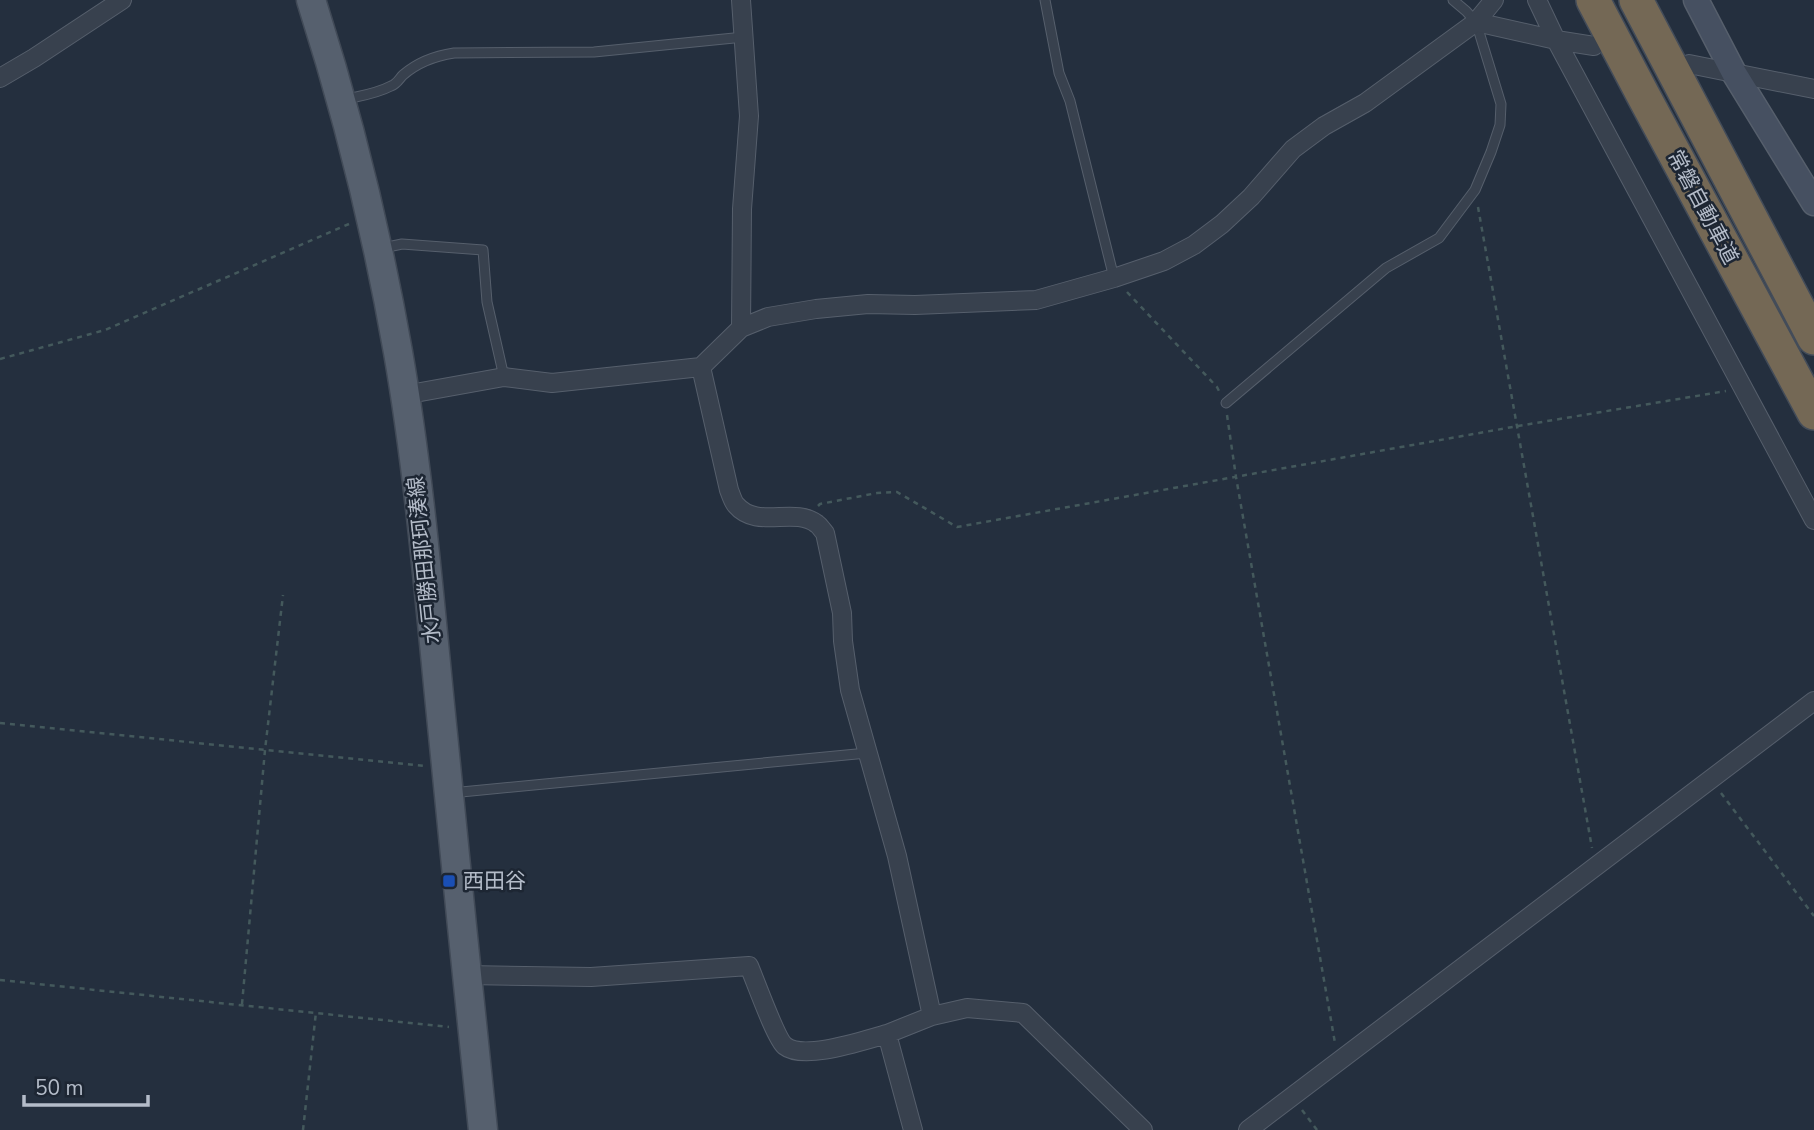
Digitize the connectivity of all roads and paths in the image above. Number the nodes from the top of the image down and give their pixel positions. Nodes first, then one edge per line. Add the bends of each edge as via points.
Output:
1 (121, 0) edge
2 (311, 0) edge
3 (741, 0) edge
4 (1045, 0) edge
5 (1452, 0) edge
6 (1494, 0) edge
7 (1537, 0) edge
8 (1593, 0) edge
9 (1636, 0) edge
10 (1696, 0) edge
11 (1476, 22) junction
12 (744, 37) junction
13 (1556, 40) junction
14 (1594, 46) dead end
15 (1689, 64) dead end
16 (1734, 73) junction
17 (0, 78) edge
18 (1814, 89) edge
19 (341, 100) junction
20 (1475, 190) junction
21 (1814, 203) edge
22 (370, 215) junction
23 (378, 249) junction
24 (1114, 278) junction
25 (741, 328) junction
26 (1814, 338) edge
27 (0, 359) edge
28 (701, 367) junction
29 (504, 377) junction
30 (1743, 388) junction
31 (404, 395) junction
32 (1226, 404) junction
33 (1814, 413) edge
34 (1518, 426) junction
35 (1236, 477) junction
36 (804, 518) junction
37 (1814, 520) edge
38 (282, 594) dead end
39 (1814, 701) edge
40 (0, 723) edge
41 (265, 750) junction
42 (867, 753) junction
43 (1710, 779) junction
44 (448, 781) junction
45 (1596, 866) junction
46 (1814, 916) edge
47 (467, 975) junction
48 (0, 980) edge
49 (242, 1004) junction
50 (316, 1012) junction
51 (932, 1016) junction
52 (473, 1030) junction
53 (887, 1034) junction
54 (1342, 1059) junction
55 (1292, 1097) junction
56 (303, 1130) edge
57 (484, 1130) edge
58 (913, 1130) edge
59 (1143, 1130) edge
60 (1248, 1130) edge
61 (1317, 1130) edge

1 - 17 street
2 - 19 main road, 水戸勝田那珂湊線
3 - 12 street
4 - 24 lane via 1059,73
5 - 11 lane
6 - 11 street
7 - 13 street
8 - 33 highway, 常磐自動車道
9 - 26 highway, 常磐自動車道
10 - 16 street
11 - 13 street
11 - 20 lane via 1501,104 1500,125
11 - 24 street via 1293,149 1251,197 1194,245
12 - 19 lane via 594,52 437,55 394,85
12 - 25 street via 749,116
13 - 14 street
13 - 30 street
15 - 16 street
16 - 18 street
16 - 21 street
19 - 22 main road, 水戸勝田那珂湊線
20 - 32 lane via 1438,238 1386,268
20 - 34 path
22 - 23 main road, 水戸勝田那珂湊線
22 - 27 path via 105,330
23 - 29 lane via 402,244 483,250 487,302
23 - 31 main road, 水戸勝田那珂湊線
24 - 25 street via 1036,300 867,304 768,317
24 - 32 path via 1217,387
25 - 28 street
28 - 29 street via 552,383
28 - 36 street via 735,505 761,518
29 - 31 street
30 - 34 path
30 - 37 street
31 - 44 main road, 水戸勝田那珂湊線
32 - 35 path
34 - 35 path
34 - 45 path
35 - 36 path via 957,527 897,492 820,504
35 - 54 path via 1335,1042
36 - 42 street via 825,533 842,613 850,690
38 - 41 path
39 - 43 street
40 - 41 path
41 - 44 path
41 - 49 path
42 - 44 lane
42 - 51 street via 894,844
43 - 45 street
43 - 46 path
44 - 47 main road, 水戸勝田那珂湊線
45 - 54 street
47 - 52 main road, 水戸勝田那珂湊線
47 - 53 street via 591,976 749,966 785,1046 814,1052
48 - 49 path
49 - 50 path
50 - 52 path
50 - 56 path
51 - 53 street
51 - 59 street via 967,1008 1023,1013
52 - 57 main road, 水戸勝田那珂湊線
53 - 58 street
54 - 55 street
55 - 60 street
55 - 61 path

